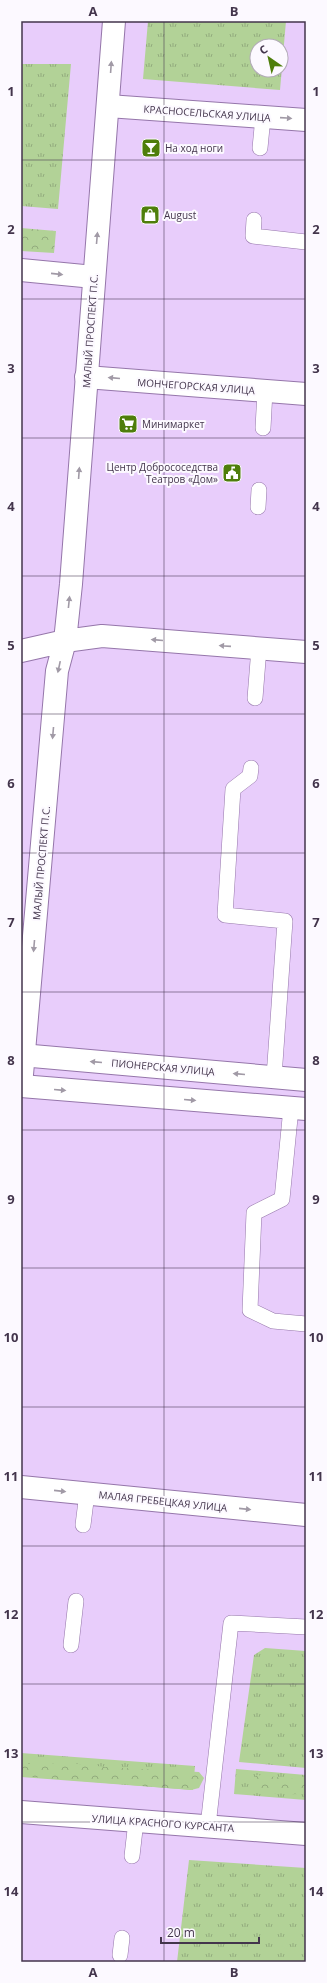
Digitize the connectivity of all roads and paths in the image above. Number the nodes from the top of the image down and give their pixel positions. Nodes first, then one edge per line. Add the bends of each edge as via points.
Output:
1 (114, 21) edge
2 (108, 106) junction
3 (263, 117) junction
4 (306, 120) edge
5 (260, 148) dead end
6 (254, 220) dead end
7 (306, 242) edge
8 (21, 270) edge
9 (94, 277) junction
10 (86, 377) junction
11 (265, 391) junction
12 (306, 394) edge
13 (262, 428) dead end
14 (259, 490) dead end
15 (258, 507) dead end
16 (65, 641) junction
17 (259, 648) junction
18 (21, 651) edge
19 (306, 652) edge
20 (255, 698) dead end
21 (251, 768) dead end
22 (23, 1055) edge
23 (274, 1077) junction
24 (306, 1080) edge
25 (21, 1086) edge
26 (298, 1109) edge
27 (306, 1324) edge
28 (21, 1487) edge
29 (87, 1493) junction
30 (306, 1515) edge
31 (83, 1525) dead end
32 (76, 1601) dead end
33 (306, 1627) edge
34 (71, 1645) dead end
35 (21, 1812) edge
36 (136, 1821) junction
37 (208, 1826) junction
38 (306, 1834) edge
39 (132, 1856) dead end
40 (122, 1938) dead end
41 (120, 1955) dead end

2 -> 1 street, МАЛЫЙ ПРОСПЕКТ П.С.
2 - 3 street, КРАСНОСЕЛЬСКАЯ УЛИЦА
9 -> 2 street, МАЛЫЙ ПРОСПЕКТ П.С.
3 -> 4 street, КРАСНОСЕЛЬСКАЯ УЛИЦА
3 - 5 lane
6 - 7 lane via 253,236
8 -> 9 street
9 - 10 street, МАЛЫЙ ПРОСПЕКТ П.С.
11 -> 10 street, МОНЧЕГОРСКАЯ УЛИЦА
16 -> 10 street, МАЛЫЙ ПРОСПЕКТ П.С.
11 - 12 street, МОНЧЕГОРСКАЯ УЛИЦА
11 - 13 lane
14 - 15 lane
17 -> 16 street via 102,636
16 - 18 street
16 -> 22 street, МАЛЫЙ ПРОСПЕКТ П.С. via 57,671
17 - 19 street
17 - 20 lane
21 - 23 lane via 250,776 234,789 225,915 285,921
23 -> 22 street, ПИОНЕРСКАЯ УЛИЦА
22 - 25 street, МАЛЫЙ ПРОСПЕКТ П.С.
23 - 24 street, ПИОНЕРСКАЯ УЛИЦА
25 -> 26 street
26 - 27 lane via 282,1199 254,1213 250,1310 273,1321
28 -> 29 street, МАЛАЯ ГРЕБЕЦКАЯ УЛИЦА
29 -> 30 street, МАЛАЯ ГРЕБЕЦКАЯ УЛИЦА
29 - 31 lane
32 - 34 lane
33 - 37 lane via 231,1623
35 - 36 street, УЛИЦА КРАСНОГО КУРСАНТА
36 - 37 street, УЛИЦА КРАСНОГО КУРСАНТА
36 - 39 lane
37 - 38 street, УЛИЦА КРАСНОГО КУРСАНТА
40 - 41 lane

